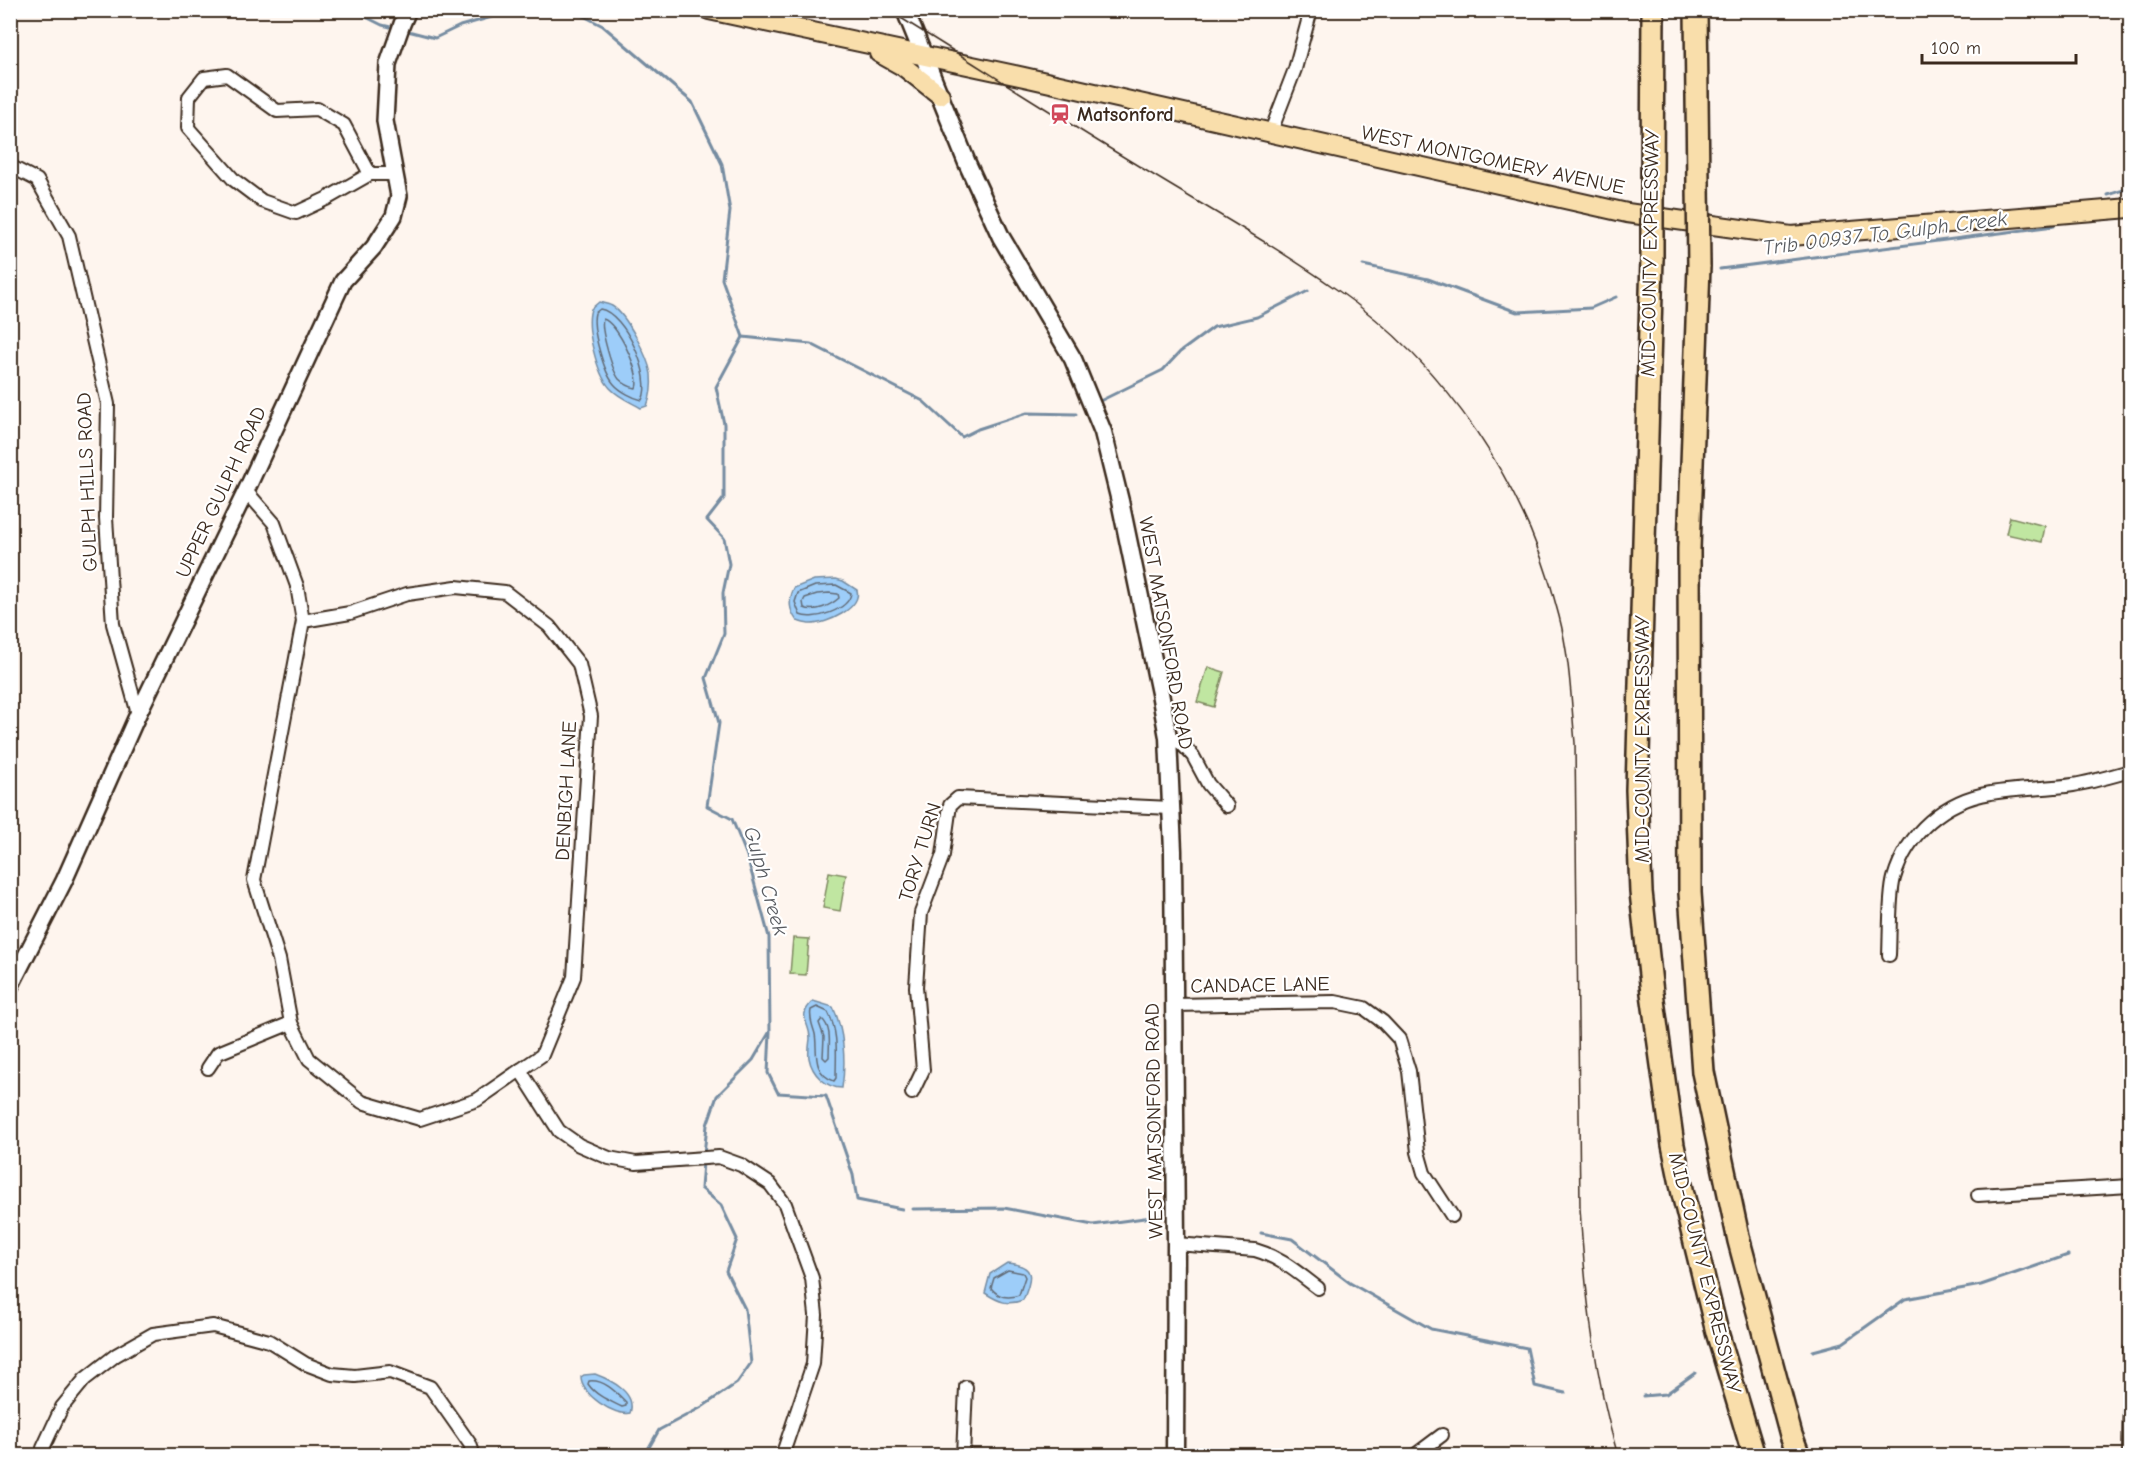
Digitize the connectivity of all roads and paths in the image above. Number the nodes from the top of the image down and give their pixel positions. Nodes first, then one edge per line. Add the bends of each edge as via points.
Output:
1 (710, 10) edge
2 (905, 10) edge
3 (1311, 10) edge
4 (1653, 10) edge
5 (1696, 10) edge
6 (403, 24) edge
7 (864, 44) junction
8 (924, 57) junction
9 (940, 95) junction
10 (1270, 134) junction
11 (10, 166) edge
12 (370, 174) junction
13 (396, 174) junction
14 (2130, 208) edge
15 (246, 491) junction
16 (303, 621) junction
17 (138, 714) junction
18 (1168, 737) junction
19 (2130, 771) edge
20 (1227, 806) dead end
21 (1171, 808) junction
22 (1889, 955) dead end
23 (10, 987) edge
24 (1174, 1005) junction
25 (291, 1023) junction
26 (208, 1068) dead end
27 (520, 1070) junction
28 (912, 1093) dead end
29 (2130, 1186) edge
30 (1978, 1195) dead end
31 (1452, 1216) dead end
32 (1176, 1244) junction
33 (1318, 1288) dead end
34 (2130, 1351) edge
35 (2130, 1383) edge
36 (966, 1387) dead end
37 (2130, 1398) edge
38 (1442, 1435) dead end
39 (43, 1455) edge
40 (474, 1455) edge
41 (782, 1455) edge
42 (963, 1455) edge
43 (1175, 1455) edge
44 (1414, 1455) edge
45 (1754, 1455) edge
46 (1799, 1455) edge
47 (2128, 1455) edge

1 - 7 main road, WEST MONTGOMERY AVENUE
2 - 8 main road, WEST MATSONFORD ROAD
3 - 10 street via 1295,69
4 - 45 highway, MID-COUNTY EXPRESSWAY, bridge via 1652,258 1637,790 1641,892 1673,1145 1717,1332
5 - 46 highway, MID-COUNTY EXPRESSWAY, bridge via 1699,266 1689,549 1690,893 1703,1072 1739,1241
6 - 13 street, UPPER GULPH ROAD via 388,64 385,121
7 - 8 main road, WEST MONTGOMERY AVENUE
7 - 9 main road via 904,67
8 - 9 main road, WEST MATSONFORD ROAD
8 - 10 main road, WEST MONTGOMERY AVENUE
9 - 18 main road, WEST MATSONFORD ROAD via 1001,237 1073,359 1107,444
10 - 14 main road, WEST MONTGOMERY AVENUE via 1627,213 1791,237
11 - 17 street, GULPH HILLS ROAD via 37,180 69,236 108,404 106,518 113,624
12 - 12 street via 344,125 317,109 277,111 226,75 204,78 189,97 188,128 234,180 262,201 296,213
12 - 13 street
13 - 15 street, UPPER GULPH ROAD via 399,196 394,216 374,247 344,281
15 - 16 street, DENBIGH LANE via 274,523 297,586
15 - 17 street, UPPER GULPH ROAD
16 - 25 street, DENBIGH LANE via 255,880 279,959
16 - 27 street, DENBIGH LANE via 350,613 407,594 456,587 505,592 549,626 579,664 591,716 574,977 542,1055
17 - 23 street, UPPER GULPH ROAD via 64,881
18 - 20 street via 1181,743 1193,756 1208,784
18 - 21 main road, WEST MATSONFORD ROAD
19 - 22 street via 2075,785 1992,793 1954,804 1934,817 1901,859 1893,880
21 - 24 main road, WEST MATSONFORD ROAD
21 - 28 street, TORY TURN via 958,798 950,805 943,855 921,913 916,987 923,1070
24 - 31 street, CANDACE LANE via 1335,1002 1364,1008 1383,1022 1399,1039 1409,1071 1424,1173
24 - 32 main road, WEST MATSONFORD ROAD
25 - 26 street via 218,1053
25 - 27 street, DENBIGH LANE via 309,1059 362,1102 420,1119 477,1100
27 - 41 street via 559,1131 579,1145 609,1158 636,1163 719,1157 741,1165 770,1184 785,1204 812,1278 816,1315 813,1364
29 - 30 street
32 - 33 street via 1266,1253 1282,1260
32 - 43 main road, WEST MATSONFORD ROAD
34 - 35 street
36 - 42 street
37 - 47 street
38 - 44 street
39 - 40 street via 62,1407 84,1379 153,1334 213,1326 269,1341 306,1364 332,1374 390,1372 430,1387

